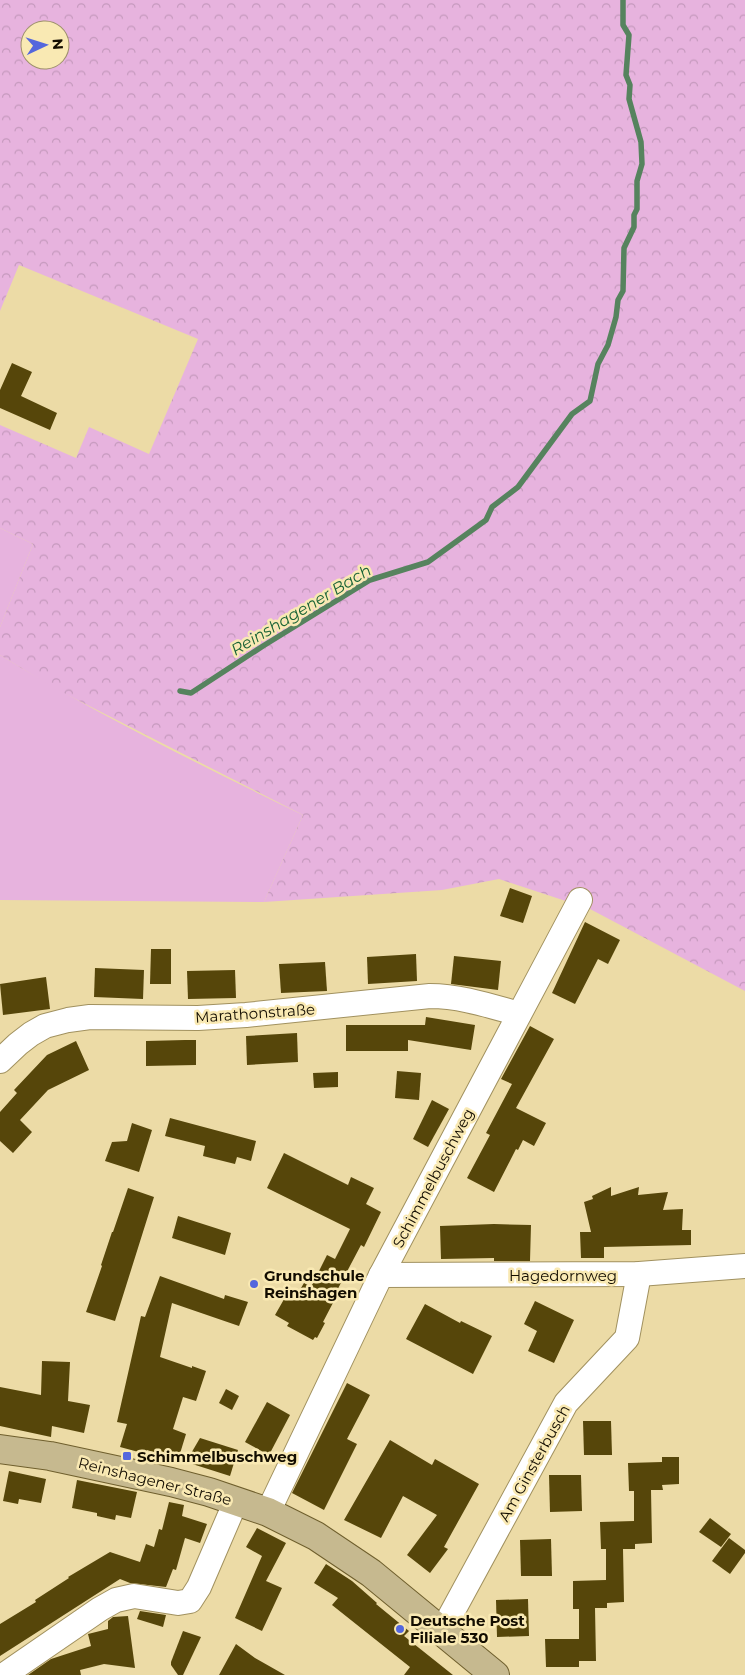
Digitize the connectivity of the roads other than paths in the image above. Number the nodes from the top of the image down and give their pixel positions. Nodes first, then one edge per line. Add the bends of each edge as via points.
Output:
1 (580, 900) dead end
2 (519, 1014) junction
3 (0, 1061) edge
4 (745, 1266) edge
5 (639, 1274) junction
6 (381, 1275) junction
7 (0, 1449) edge
8 (236, 1500) junction
9 (268, 1512) junction
10 (442, 1631) junction
11 (4, 1675) edge
12 (495, 1675) edge

1 - 2 street, Schimmelbuschweg
2 - 3 street, Marathonstraße via 463,999 430,996 246,1016 90,1017 45,1026
2 - 6 street, Schimmelbuschweg
4 - 5 street, Hagedornweg
5 - 6 street, Hagedornweg
5 - 10 street, Am Ginsterbusch via 627,1338 566,1403
6 - 9 street, Schimmelbuschweg
7 - 8 main road, Reinshagener Straße via 111,1468 192,1486
8 - 9 main road, Reinshagener Straße
8 - 11 street via 190,1600 178,1604 134,1596 116,1600
9 - 10 main road, Reinshagener Straße via 340,1551
10 - 12 main road, Reinshagener Straße

